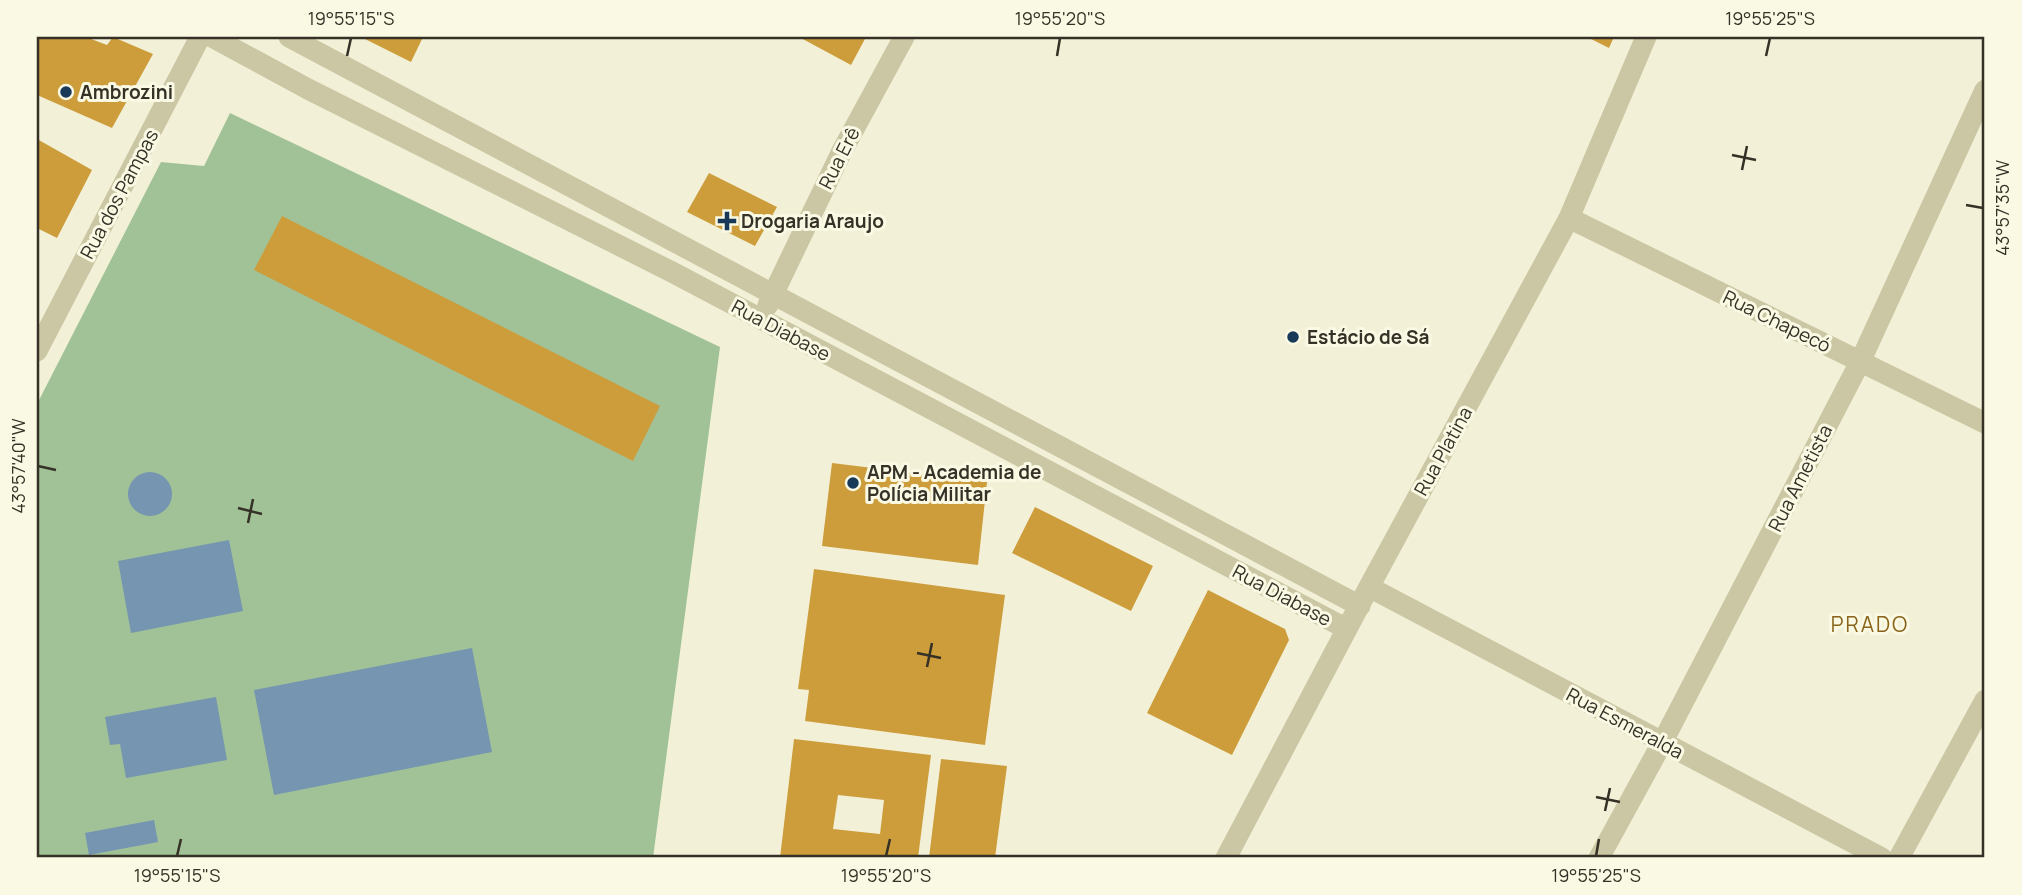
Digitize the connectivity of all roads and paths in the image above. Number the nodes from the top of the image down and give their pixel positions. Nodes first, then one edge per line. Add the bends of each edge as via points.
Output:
1 (200, 37) edge
2 (212, 37) edge
3 (289, 37) edge
4 (904, 37) edge
5 (1646, 37) edge
6 (1985, 90) edge
7 (1569, 218) junction
8 (774, 293) junction
9 (761, 320) junction
10 (37, 351) edge
11 (1860, 362) junction
12 (1985, 423) edge
13 (1364, 597) junction
14 (1347, 629) junction
15 (1985, 700) edge
16 (1662, 743) junction
17 (1226, 858) edge
18 (1599, 858) edge
19 (1882, 858) edge
20 (1899, 858) edge

1 - 10 street, Rua dos Pampas
2 - 9 street, Rua Diabase
3 - 8 street, Rua Diabase
4 - 8 street, Rua Erê via 842,151
5 - 7 street, Rua Platina
6 - 11 street, Rua Ametista
7 - 11 street, Rua Chapecó
7 - 13 street, Rua Platina
8 - 9 street, Rua Erê
8 - 13 street, Rua Diabase
9 - 14 street, Rua Diabase
11 - 12 street, Rua Chapecó
11 - 16 street, Rua Ametista
13 - 14 street, Rua Platina
13 - 16 street, Rua Esmeralda
14 - 17 street, Rua Platina
15 - 20 street
16 - 18 street, Rua Ametista
16 - 19 street, Rua Esmeralda

